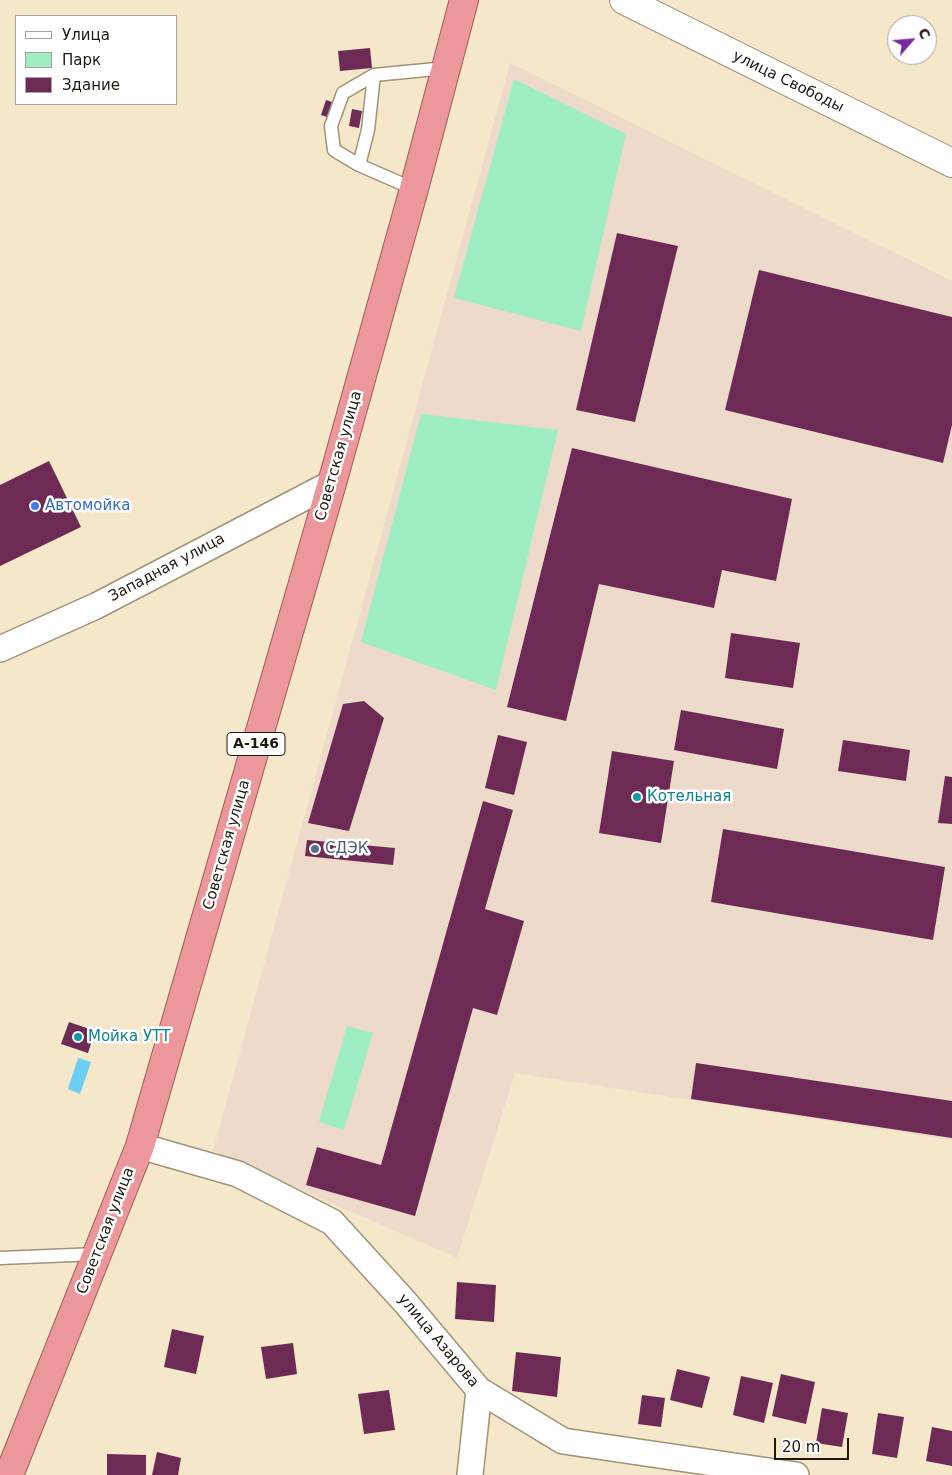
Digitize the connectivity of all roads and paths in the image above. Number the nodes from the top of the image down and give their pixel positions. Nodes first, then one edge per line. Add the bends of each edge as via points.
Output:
1 (464, 0) edge
2 (624, 0) edge
3 (446, 68) junction
4 (374, 75) junction
5 (952, 163) edge
6 (360, 165) junction
7 (414, 190) junction
8 (332, 483) junction
9 (0, 649) edge
10 (140, 1146) junction
11 (98, 1254) junction
12 (0, 1258) edge
13 (479, 1390) junction
14 (10, 1475) edge
15 (470, 1475) edge
16 (796, 1475) edge

1 - 3 highway, Советская улица / А-146
2 - 5 street, улица Свободы
3 - 4 lane
3 - 7 highway, Советская улица / А-146
4 - 6 lane via 368,130
4 - 6 lane via 343,93 331,126 334,150
6 - 7 lane
7 - 8 highway, Советская улица / А-146
8 - 9 street, Западная улица via 96,606
8 - 10 highway, Советская улица / А-146
10 - 11 highway, Советская улица / А-146
10 - 13 street, улица Азарова via 238,1174 332,1222
11 - 12 lane
11 - 14 highway, Советская улица / А-146
13 - 15 street
13 - 16 street, улица Азарова via 563,1441

